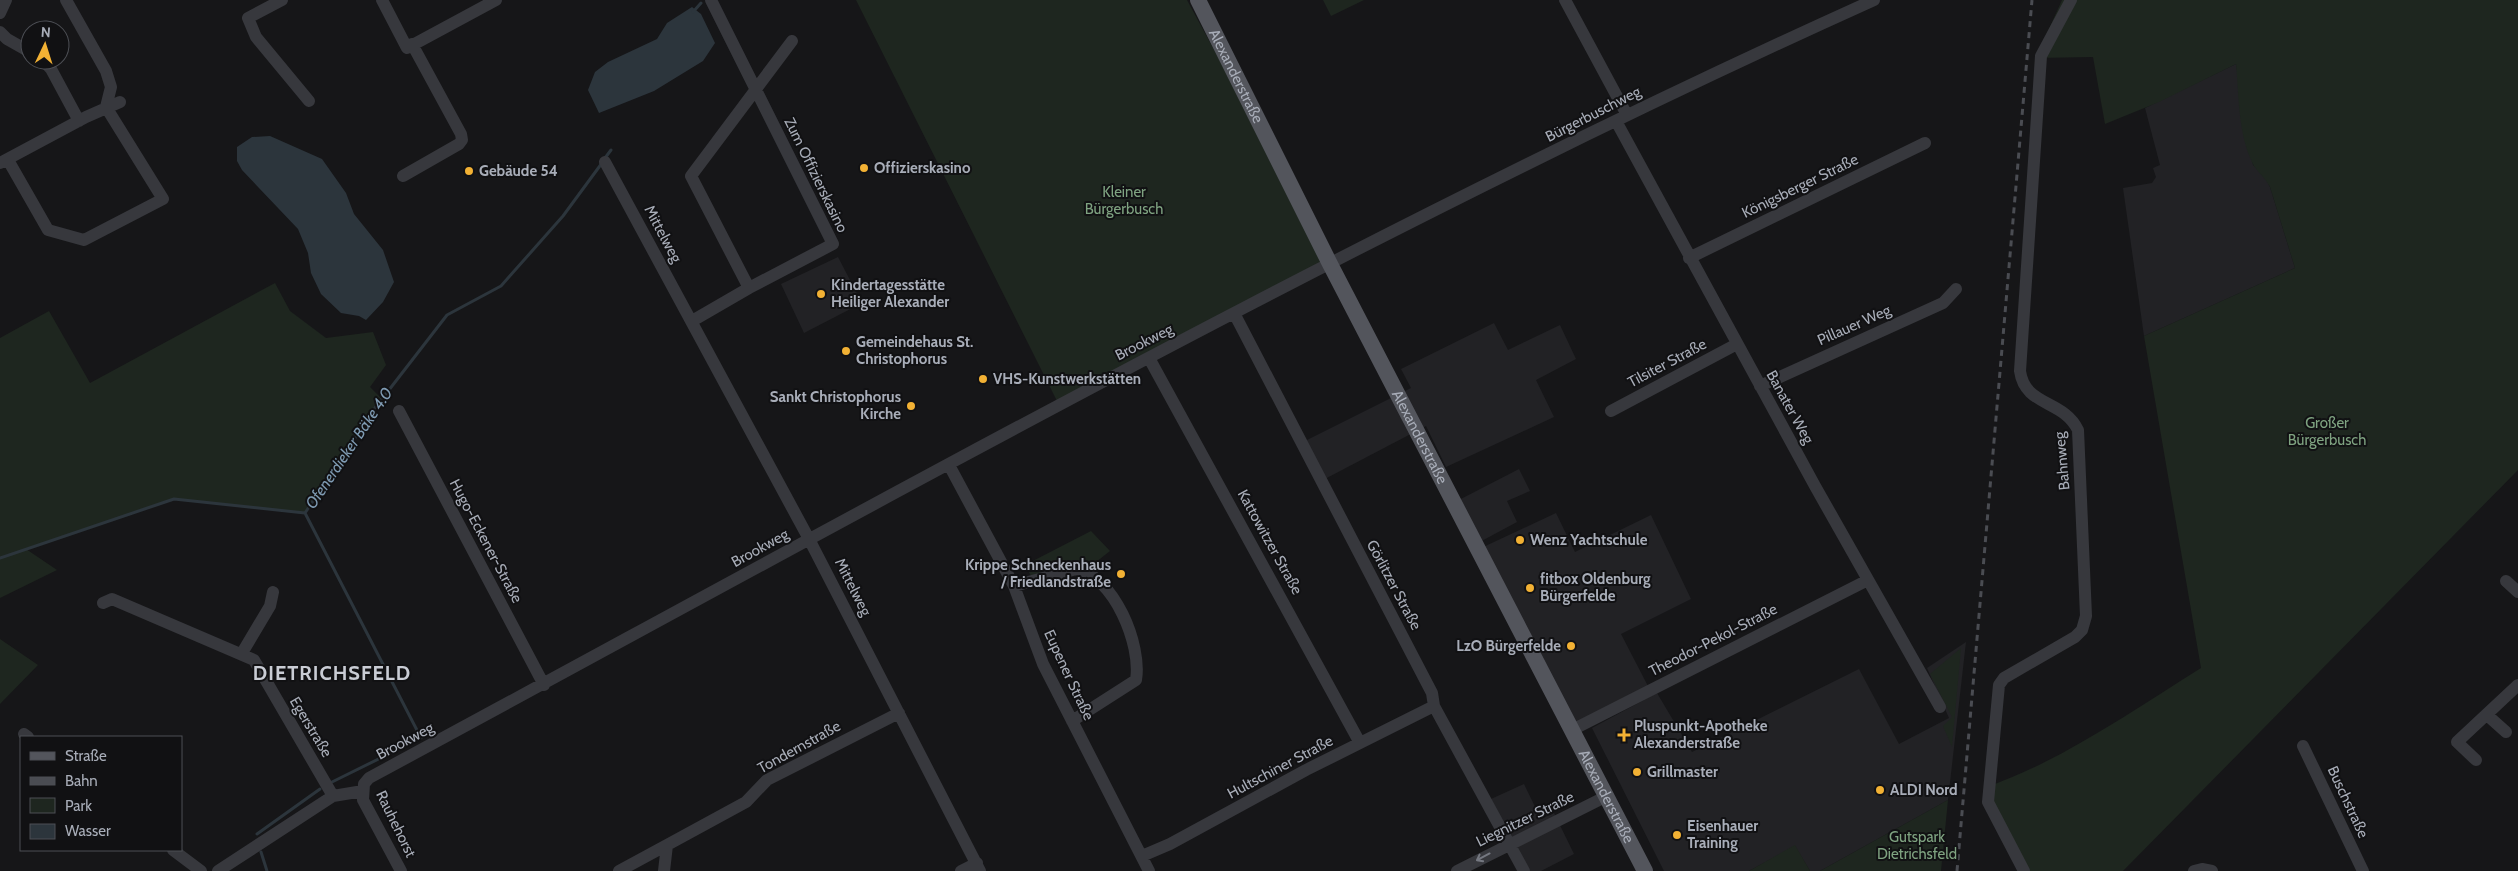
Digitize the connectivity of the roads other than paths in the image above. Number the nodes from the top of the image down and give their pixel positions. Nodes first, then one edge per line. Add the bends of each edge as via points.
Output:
1 (6, 0) edge
2 (66, 0) edge
3 (282, 0) edge
4 (382, 0) edge
5 (496, 0) edge
6 (712, 0) edge
7 (1198, 0) edge
8 (1565, 0) edge
9 (1874, 0) edge
10 (2070, 0) edge
11 (0, 13) edge
12 (0, 32) edge
13 (792, 41) dead end
14 (20, 46) edge
15 (410, 46) junction
16 (52, 70) edge
17 (756, 88) junction
18 (309, 101) dead end
19 (120, 102) dead end
20 (106, 107) junction
21 (1621, 118) junction
22 (79, 121) junction
23 (1925, 144) dead end
24 (4, 161) edge
25 (605, 162) dead end
26 (403, 176) dead end
27 (1689, 258) junction
28 (1330, 264) junction
29 (749, 288) junction
30 (1956, 289) dead end
31 (1234, 314) junction
32 (692, 321) junction
33 (1737, 344) junction
34 (1149, 358) junction
35 (1760, 386) junction
36 (399, 411) dead end
37 (1611, 411) dead end
38 (949, 465) junction
39 (809, 539) junction
40 (1868, 580) junction
41 (2506, 581) dead end
42 (1014, 586) junction
43 (273, 592) dead end
44 (2518, 592) edge
45 (103, 603) dead end
46 (242, 653) junction
47 (544, 685) junction
48 (2518, 685) edge
49 (1434, 706) junction
50 (1940, 707) dead end
51 (899, 713) junction
52 (2487, 715) junction
53 (1072, 722) junction
54 (1572, 730) junction
55 (2506, 732) dead end
56 (1360, 744) junction
57 (2303, 746) dead end
58 (2476, 760) dead end
59 (363, 791) junction
60 (334, 796) junction
61 (1608, 796) junction
62 (1509, 843) junction
63 (667, 845) junction
64 (174, 851) edge
65 (1142, 856) junction
66 (978, 867) edge
67 (621, 870) edge
68 (201, 871) edge
69 (218, 871) edge
70 (401, 871) edge
71 (664, 871) edge
72 (961, 871) edge
73 (1150, 871) edge
74 (1457, 871) edge
75 (1524, 871) edge
76 (1645, 871) edge
77 (2024, 871) edge
78 (2194, 871) edge
79 (2212, 871) edge
80 (2363, 871) edge

1 - 11 street
2 - 20 street via 106,70 111,87
3 - 18 street via 248,18 256,37
4 - 15 street
5 - 15 street
6 - 17 street, Zum Offizierskasino
7 - 28 main road, Alexanderstraße
8 - 21 street, Banater Weg
9 - 21 street, Bürgerbuschweg
10 - 77 street, Bahnweg via 2041,56 2020,371 2021,382 2027,391 2067,414 2078,430 2086,616 2082,630 2075,637 2004,678 1999,685 1988,802
12 - 14 street
13 - 17 street
15 - 26 street via 462,140
16 - 22 street
17 - 29 street via 691,176
17 - 29 street, Zum Offizierskasino via 833,244
19 - 20 street
20 - 22 street
20 - 24 street via 164,199 84,240 48,230
21 - 27 street, Banater Weg
21 - 28 street, Bürgerbuschweg
22 - 24 street
23 - 27 street, Königsberger Straße
25 - 32 street, Mittelweg
27 - 33 street, Banater Weg
28 - 31 street, Brookweg
28 - 54 main road, Alexanderstraße
29 - 32 street, Zum Offizierskasino
30 - 35 street, Pillauer Weg via 1943,303
31 - 34 street, Brookweg
31 - 49 street, Görlitzer Straße via 1432,692
32 - 39 street, Mittelweg
33 - 35 street, Banater Weg
33 - 37 street, Tilsiter Straße
34 - 38 street, Brookweg
34 - 56 street, Kattowitzer Straße
35 - 40 street, Banater Weg
36 - 47 street, Hugo-Eckener-Straße
38 - 39 street, Brookweg
38 - 42 street, Eupener Straße
39 - 47 street, Brookweg
39 - 51 street, Mittelweg
40 - 50 street, Banater Weg
40 - 54 street, Theodor-Pekol-Straße
41 - 44 street
42 - 53 street, Eupener Straße via 1043,664
42 - 53 street via 1076,569 1083,570 1102,582 1122,616 1138,659 1136,680
43 - 46 street via 270,606
45 - 46 street, Egerstraße via 112,599
46 - 60 street, Egerstraße via 254,660
47 - 59 street, Brookweg via 369,778
48 - 52 street
49 - 56 street, Hultschiner Straße
49 - 62 street, Görlitzer Straße
51 - 63 street, Tondernstraße via 767,780 746,802
51 - 66 street, Mittelweg
52 - 55 street
52 - 58 street via 2457,742
53 - 65 street, Eupener Straße
54 - 61 main road, Alexanderstraße
56 - 65 street, Hultschiner Straße
57 - 80 street, Buschstraße
59 - 60 street
59 - 70 street, Rauhehorst via 366,805
60 - 69 street
61 - 62 street, Liegnitzer Straße
61 - 76 main road, Alexanderstraße
62 -> 74 street, Liegnitzer Straße
62 - 75 street, Görlitzer Straße
63 - 67 street, Tondernstraße
63 - 71 street
64 - 68 street
65 - 73 street, Eupener Straße
66 - 72 street
78 - 79 street

